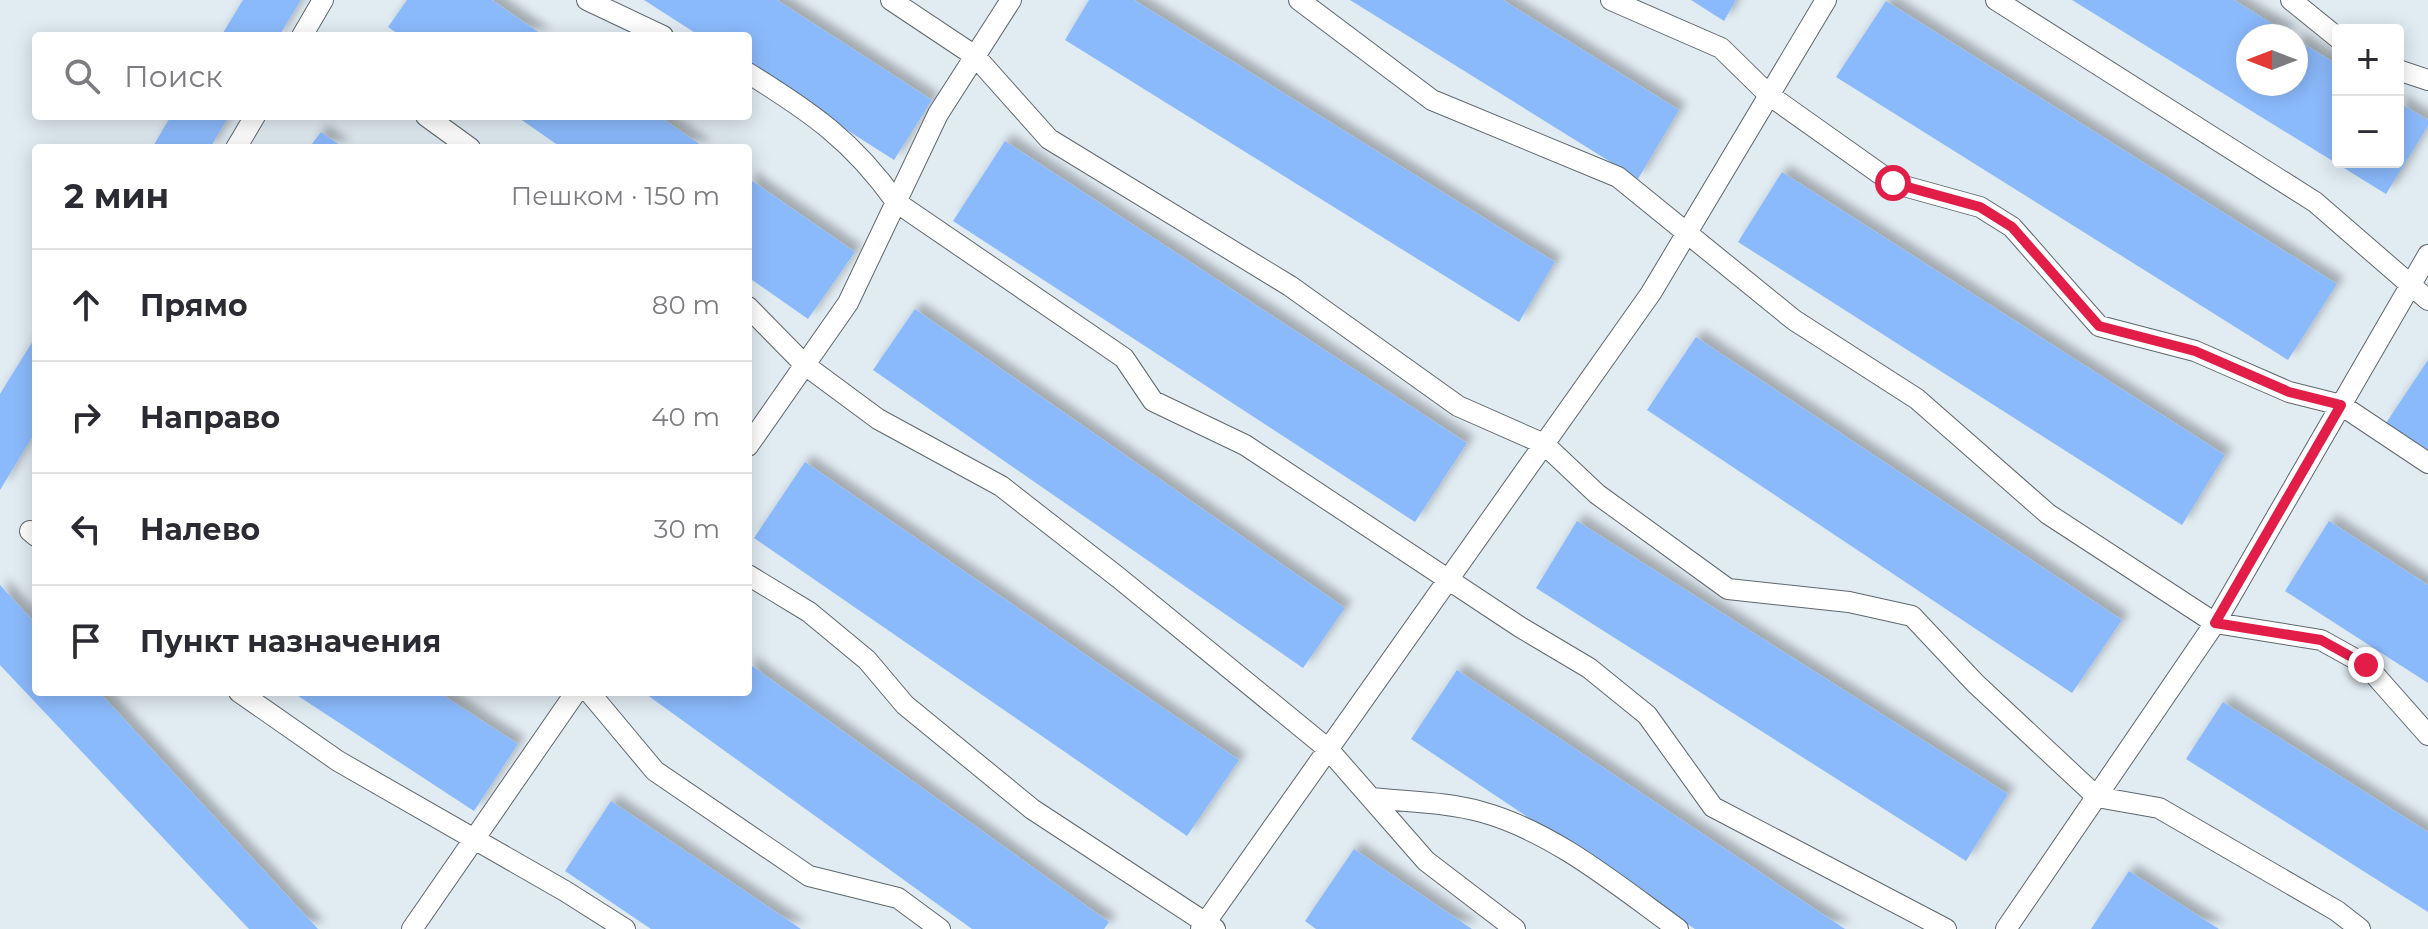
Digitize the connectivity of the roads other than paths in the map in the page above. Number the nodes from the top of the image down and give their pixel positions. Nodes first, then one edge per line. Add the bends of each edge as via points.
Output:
1 (323, 0) edge
2 (587, 0) edge
3 (891, 0) edge
4 (1011, 0) edge
5 (1299, 0) edge
6 (1611, 0) edge
7 (1826, 0) edge
8 (1996, 0) edge
9 (2291, 0) edge
10 (304, 32) edge
11 (655, 32) edge
12 (2332, 33) edge
13 (975, 56) junction
14 (2404, 72) edge
15 (752, 76) edge
16 (2428, 80) edge
17 (1769, 95) junction
18 (253, 120) edge
19 (432, 120) edge
20 (238, 144) edge
21 (464, 144) edge
22 (896, 202) junction
23 (1688, 231) junction
24 (2428, 255) edge
25 (2410, 286) junction
26 (2428, 300) edge
27 (752, 311) edge
28 (805, 365) junction
29 (2341, 405) junction
30 (752, 440) edge
31 (1544, 444) junction
32 (2428, 463) edge
33 (752, 577) edge
34 (1450, 578) junction
35 (2215, 623) junction
36 (245, 696) edge
37 (573, 696) edge
38 (592, 696) edge
39 (2428, 735) edge
40 (1328, 749) junction
41 (2097, 797) junction
42 (1371, 798) junction
43 (472, 840) junction
44 (1208, 927) edge
45 (412, 929) edge
46 (625, 929) edge
47 (940, 929) edge
48 (1515, 929) edge
49 (1678, 929) edge
50 (1946, 929) edge
51 (2006, 929) edge
52 (2360, 929) edge

1 - 10 lane
2 - 11 lane
3 - 13 lane
4 - 13 lane
5 - 23 lane via 1432,100 1618,177
6 - 17 lane via 1721,48
7 - 17 lane
8 - 25 lane via 2315,202
9 - 12 lane
13 - 22 lane via 938,114
13 - 31 lane via 1049,139 1290,286 1458,406
14 - 16 lane
15 - 22 lane via 818,117 871,166
17 - 23 lane
17 - 29 lane via 1893,183 1980,207 2012,227 2099,326 2195,351 2289,392
18 - 20 lane
19 - 21 lane
22 - 28 lane via 848,303
22 - 34 lane via 1124,358 1153,401 1245,445
23 - 31 lane via 1651,293
23 - 35 lane via 1794,320 1917,399 2048,514
24 - 25 lane
25 - 26 lane
25 - 29 lane
27 - 28 lane
28 - 30 lane
28 - 40 lane via 878,419 1001,486
29 - 32 lane
29 - 35 lane
31 - 34 lane
31 - 41 lane via 1597,494 1728,589 1849,602 1912,616
33 - 44 lane via 809,612 867,660 905,705 1032,809
34 - 40 lane
34 - 50 lane via 1589,668 1647,715 1713,807
35 - 39 lane via 2321,640 2366,665
35 - 41 lane
36 - 43 lane via 338,761
37 - 43 lane
38 - 47 lane via 655,771 809,876 898,898
40 - 42 lane
40 - 44 lane
41 - 51 lane
41 - 52 lane via 2159,808
42 - 48 lane via 1426,861
42 - 49 lane via 1479,811 1524,826
43 - 45 lane
43 - 46 lane

